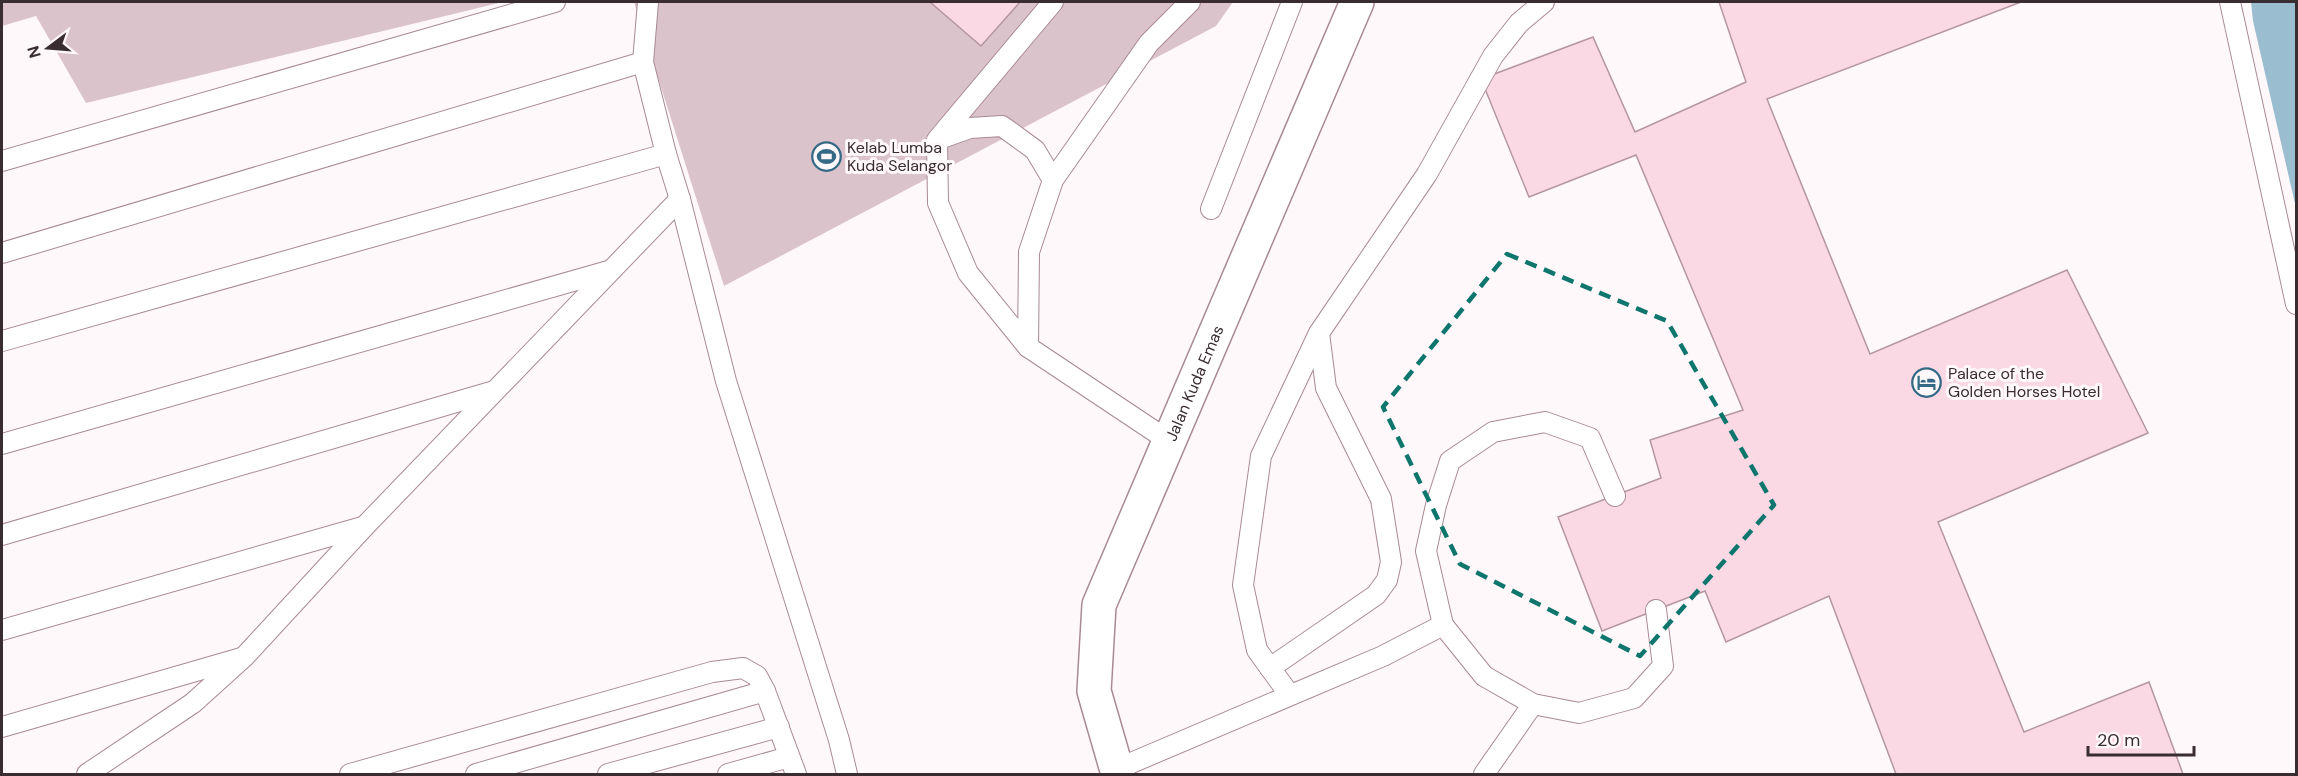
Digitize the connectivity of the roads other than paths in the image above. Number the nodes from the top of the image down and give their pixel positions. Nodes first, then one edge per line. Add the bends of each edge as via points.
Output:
1 (555, 2) edge
2 (648, 2) edge
3 (1053, 2) edge
4 (1190, 2) edge
5 (1292, 2) edge
6 (1357, 2) edge
7 (1544, 2) edge
8 (2230, 2) edge
9 (643, 62) junction
10 (938, 140) junction
11 (666, 154) junction
12 (2, 161) edge
13 (1053, 180) junction
14 (680, 199) junction
15 (1211, 209) dead end
16 (2, 253) edge
17 (610, 270) junction
18 (2296, 304) edge
19 (1319, 333) junction
20 (2, 341) edge
21 (1028, 347) junction
22 (496, 390) junction
23 (1169, 441) junction
24 (2, 444) edge
25 (1615, 496) dead end
26 (364, 527) junction
27 (2, 535) edge
28 (1656, 609) dead end
29 (1443, 625) junction
30 (2, 630) edge
31 (245, 656) junction
32 (1270, 668) junction
33 (765, 691) junction
34 (1289, 694) junction
35 (1533, 704) junction
36 (2, 727) edge
37 (779, 727) junction
38 (793, 766) edge
39 (1118, 772) edge
40 (87, 774) edge
41 (350, 774) edge
42 (476, 774) edge
43 (608, 774) edge
44 (728, 774) edge
45 (847, 774) edge
46 (1484, 774) edge

1 - 12 lane
2 - 9 lane
3 - 10 lane
4 - 13 lane via 1149,43
5 - 15 lane
6 - 23 street, Jalan Kuda Emas
7 - 19 lane via 1519,23 1493,56 1427,174
8 - 18 lane
9 - 11 lane
9 - 16 lane
10 - 13 lane via 970,128 1002,126 1035,150
10 - 21 lane via 938,203 968,273
11 - 14 lane
11 - 20 lane
13 - 21 lane via 1029,252
14 - 17 lane
14 - 45 lane via 726,381
17 - 22 lane
17 - 24 lane
19 - 32 lane via 1261,456 1243,585 1257,651
19 - 32 lane via 1326,388 1381,499 1391,562 1387,580 1376,595
21 - 23 lane
22 - 26 lane
22 - 27 lane
23 - 39 street, Jalan Kuda Emas via 1099,605 1095,692
25 - 29 lane via 1590,438 1545,422 1493,432 1450,461 1426,551
26 - 30 lane
26 - 31 lane
28 - 35 lane via 1663,666 1634,698 1579,713
29 - 34 lane via 1383,656
29 - 35 lane via 1484,676
31 - 36 lane
31 - 40 lane via 193,703
32 - 34 lane
33 - 37 lane
33 - 41 lane via 757,676 743,668 712,672
33 - 42 lane
34 - 39 lane
35 - 46 lane
37 - 38 lane
37 - 43 lane
38 - 44 lane

